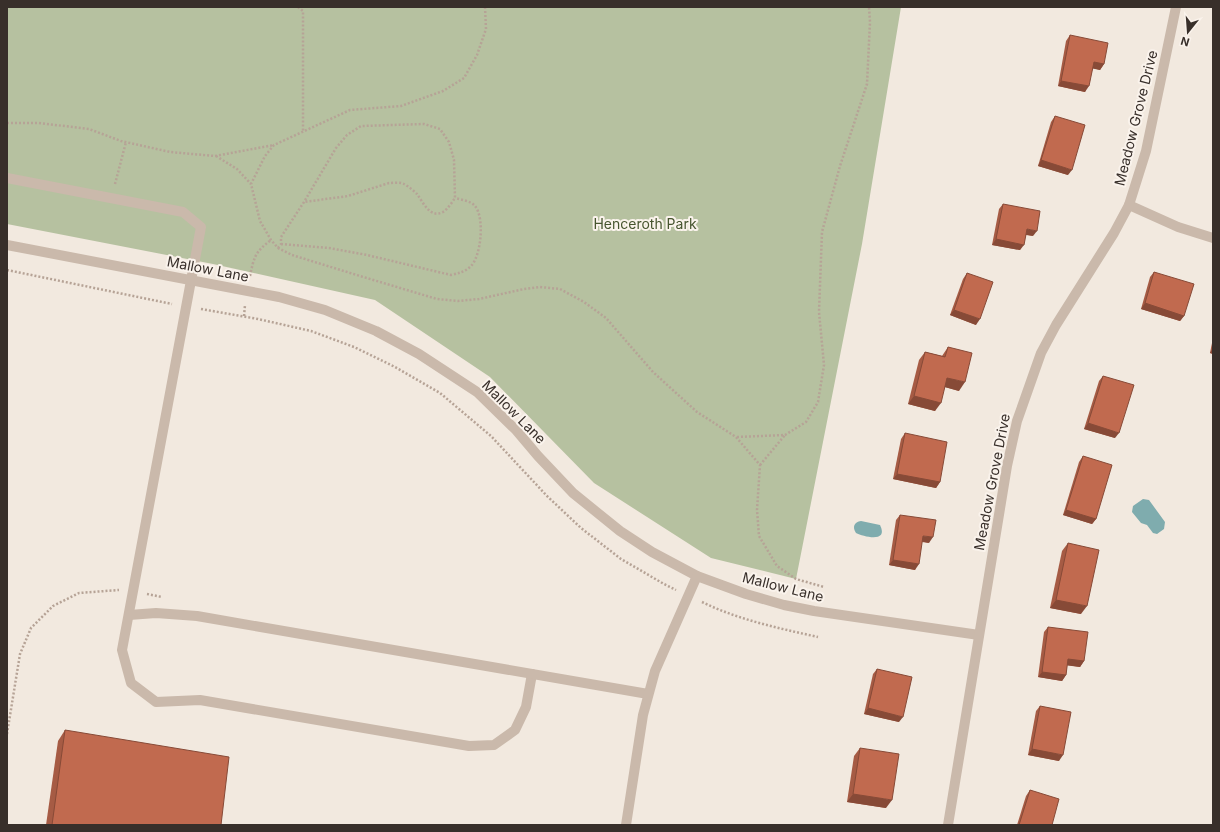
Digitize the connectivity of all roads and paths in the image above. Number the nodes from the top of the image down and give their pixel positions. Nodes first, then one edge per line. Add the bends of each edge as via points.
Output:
1 (298, 7) edge
2 (485, 7) edge
3 (869, 7) edge
4 (1176, 7) edge
5 (7, 123) edge
6 (303, 132) junction
7 (126, 142) junction
8 (274, 145) junction
9 (215, 156) junction
10 (7, 178) edge
11 (251, 184) junction
12 (112, 198) junction
13 (456, 198) junction
14 (304, 202) junction
15 (1129, 205) junction
16 (1213, 238) edge
17 (281, 244) junction
18 (7, 245) edge
19 (278, 248) junction
20 (7, 270) edge
21 (192, 280) junction
22 (187, 306) junction
23 (785, 435) junction
24 (736, 437) junction
25 (760, 465) junction
26 (697, 576) junction
27 (824, 587) dead end
28 (134, 592) junction
29 (688, 595) junction
30 (164, 597) dead end
31 (129, 615) junction
32 (979, 634) junction
33 (818, 637) dead end
34 (532, 674) junction
35 (648, 694) junction
36 (7, 734) edge
37 (626, 825) edge
38 (948, 825) edge

1 - 6 path via 303,12
2 - 6 path via 486,29 477,55 464,78 443,91 401,106 350,110
3 - 23 path via 867,84 822,232 819,312 824,365 818,402 806,422
4 - 15 street, Meadow Grove Drive via 1146,151
5 - 7 path via 39,123 88,129
6 - 8 path
7 - 9 path via 170,152
7 - 12 path
8 - 9 path
8 - 11 path via 265,156
9 - 11 path via 237,169
10 - 12 street
11 - 19 path via 260,221
12 - 21 street via 183,212 201,227
13 - 14 path via 444,212 437,214 430,211 405,184 389,183 348,196
13 - 14 path via 454,160 450,142 440,129 424,124 411,124 361,126 346,135
13 - 17 path via 475,206 482,230 479,248 472,265 464,272 451,274 329,248
14 - 17 path via 281,237
15 - 16 street via 1178,227
15 - 32 street, Meadow Grove Drive via 1041,353 1018,421 1007,466
17 - 19 path
18 - 21 street, Mallow Lane
19 - 24 path via 292,255 438,299 458,301 529,288 560,289 606,318 653,372 697,412
20 - 22 path
21 - 22 street
21 - 26 street, Mallow Lane via 279,297 325,310 376,331 419,354 477,392 516,430 573,493 620,531
22 - 28 street
22 - 29 path via 312,331 396,367 440,393 460,409 491,436 581,528 621,559
23 - 24 path
23 - 25 path
24 - 25 path
25 - 27 path via 757,510 759,536 778,566 796,579
26 - 29 street
26 - 32 street, Mallow Lane via 784,605
28 - 30 path
28 - 31 street
28 - 36 path via 116,589 79,593 53,606 31,628 20,654
29 - 33 path via 715,609 744,619
29 - 35 street via 658,663
31 - 34 street via 156,613 197,616
31 - 34 street via 122,650 131,683 156,702 200,700 469,746 494,745 515,730 526,707
32 - 38 street, Meadow Grove Drive
34 - 35 street
35 - 37 street

